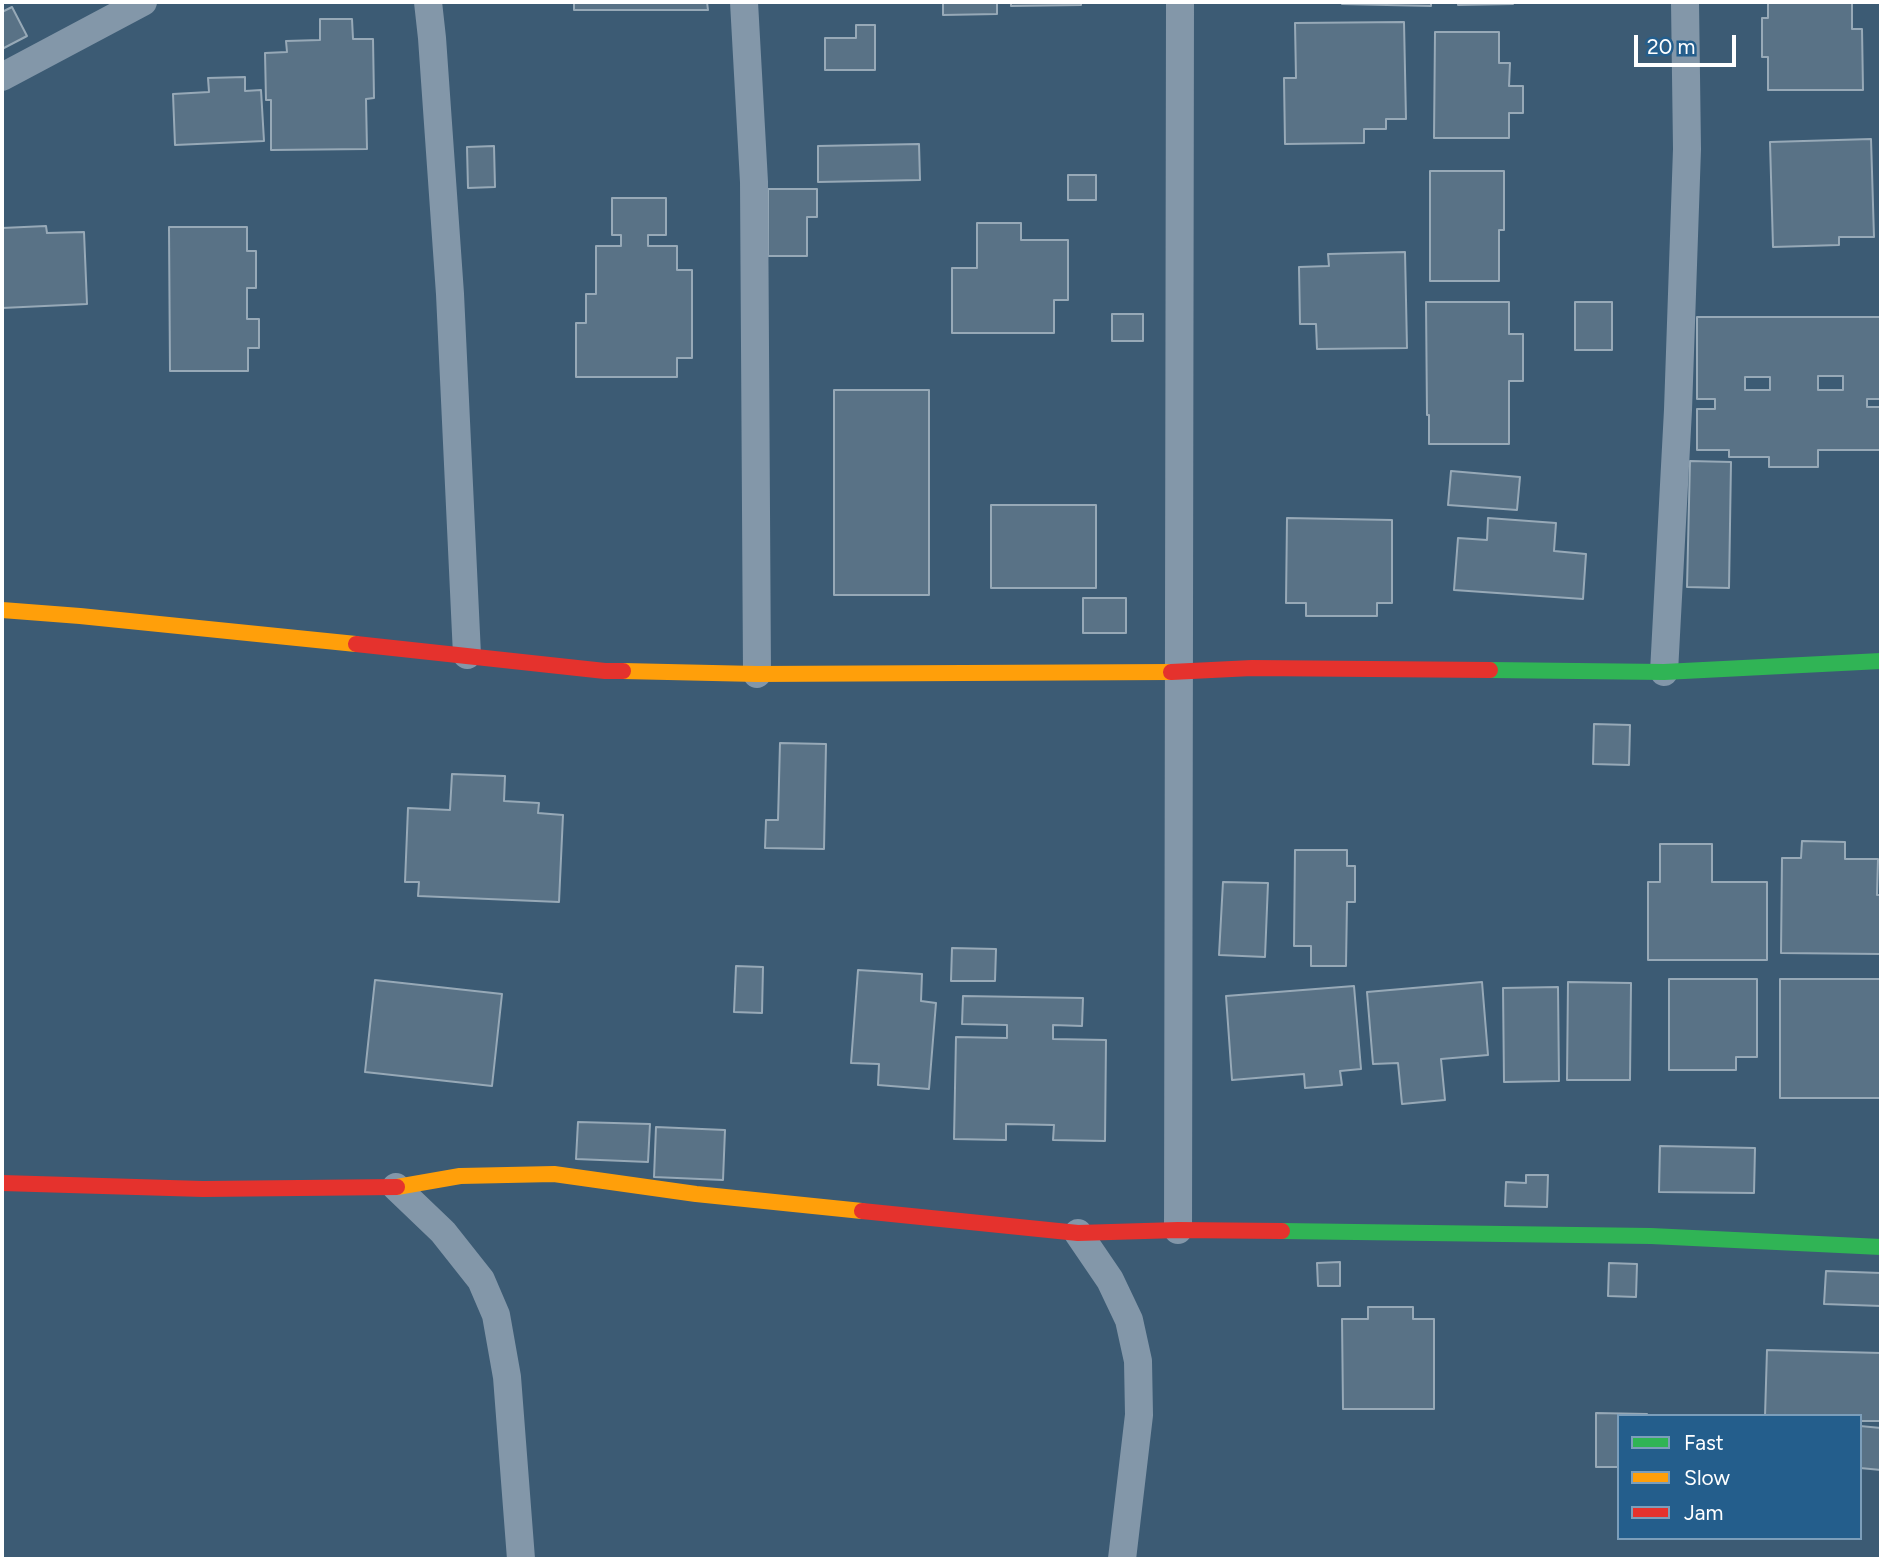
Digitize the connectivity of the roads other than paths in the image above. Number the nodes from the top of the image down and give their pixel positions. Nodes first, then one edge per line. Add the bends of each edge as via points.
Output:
1 (142, 2) edge
2 (428, 2) edge
3 (744, 2) edge
4 (1180, 2) edge
5 (1685, 2) edge
6 (2, 77) edge
7 (2, 610) edge
8 (467, 654) junction
9 (1881, 661) edge
10 (1179, 672) junction
11 (1664, 672) junction
12 (757, 674) junction
13 (2, 1183) edge
14 (396, 1187) junction
15 (1178, 1230) junction
16 (1078, 1233) junction
17 (1881, 1247) edge
18 (521, 1559) edge
19 (1122, 1559) edge

1 - 6 street
2 - 8 street via 450,294
3 - 12 street via 754,182
4 - 10 street
5 - 11 street via 1687,149
7 - 8 street
8 - 12 street via 606,671
9 - 11 street
10 - 11 street via 1252,668
10 - 12 street
10 - 15 street
13 - 14 street via 203,1189
14 - 16 street via 460,1176 554,1174 696,1194
14 - 18 street via 443,1232 481,1280 496,1315 507,1377
15 - 16 street
15 - 17 street via 1651,1236
16 - 19 street via 1110,1280 1129,1320 1138,1361 1139,1415

